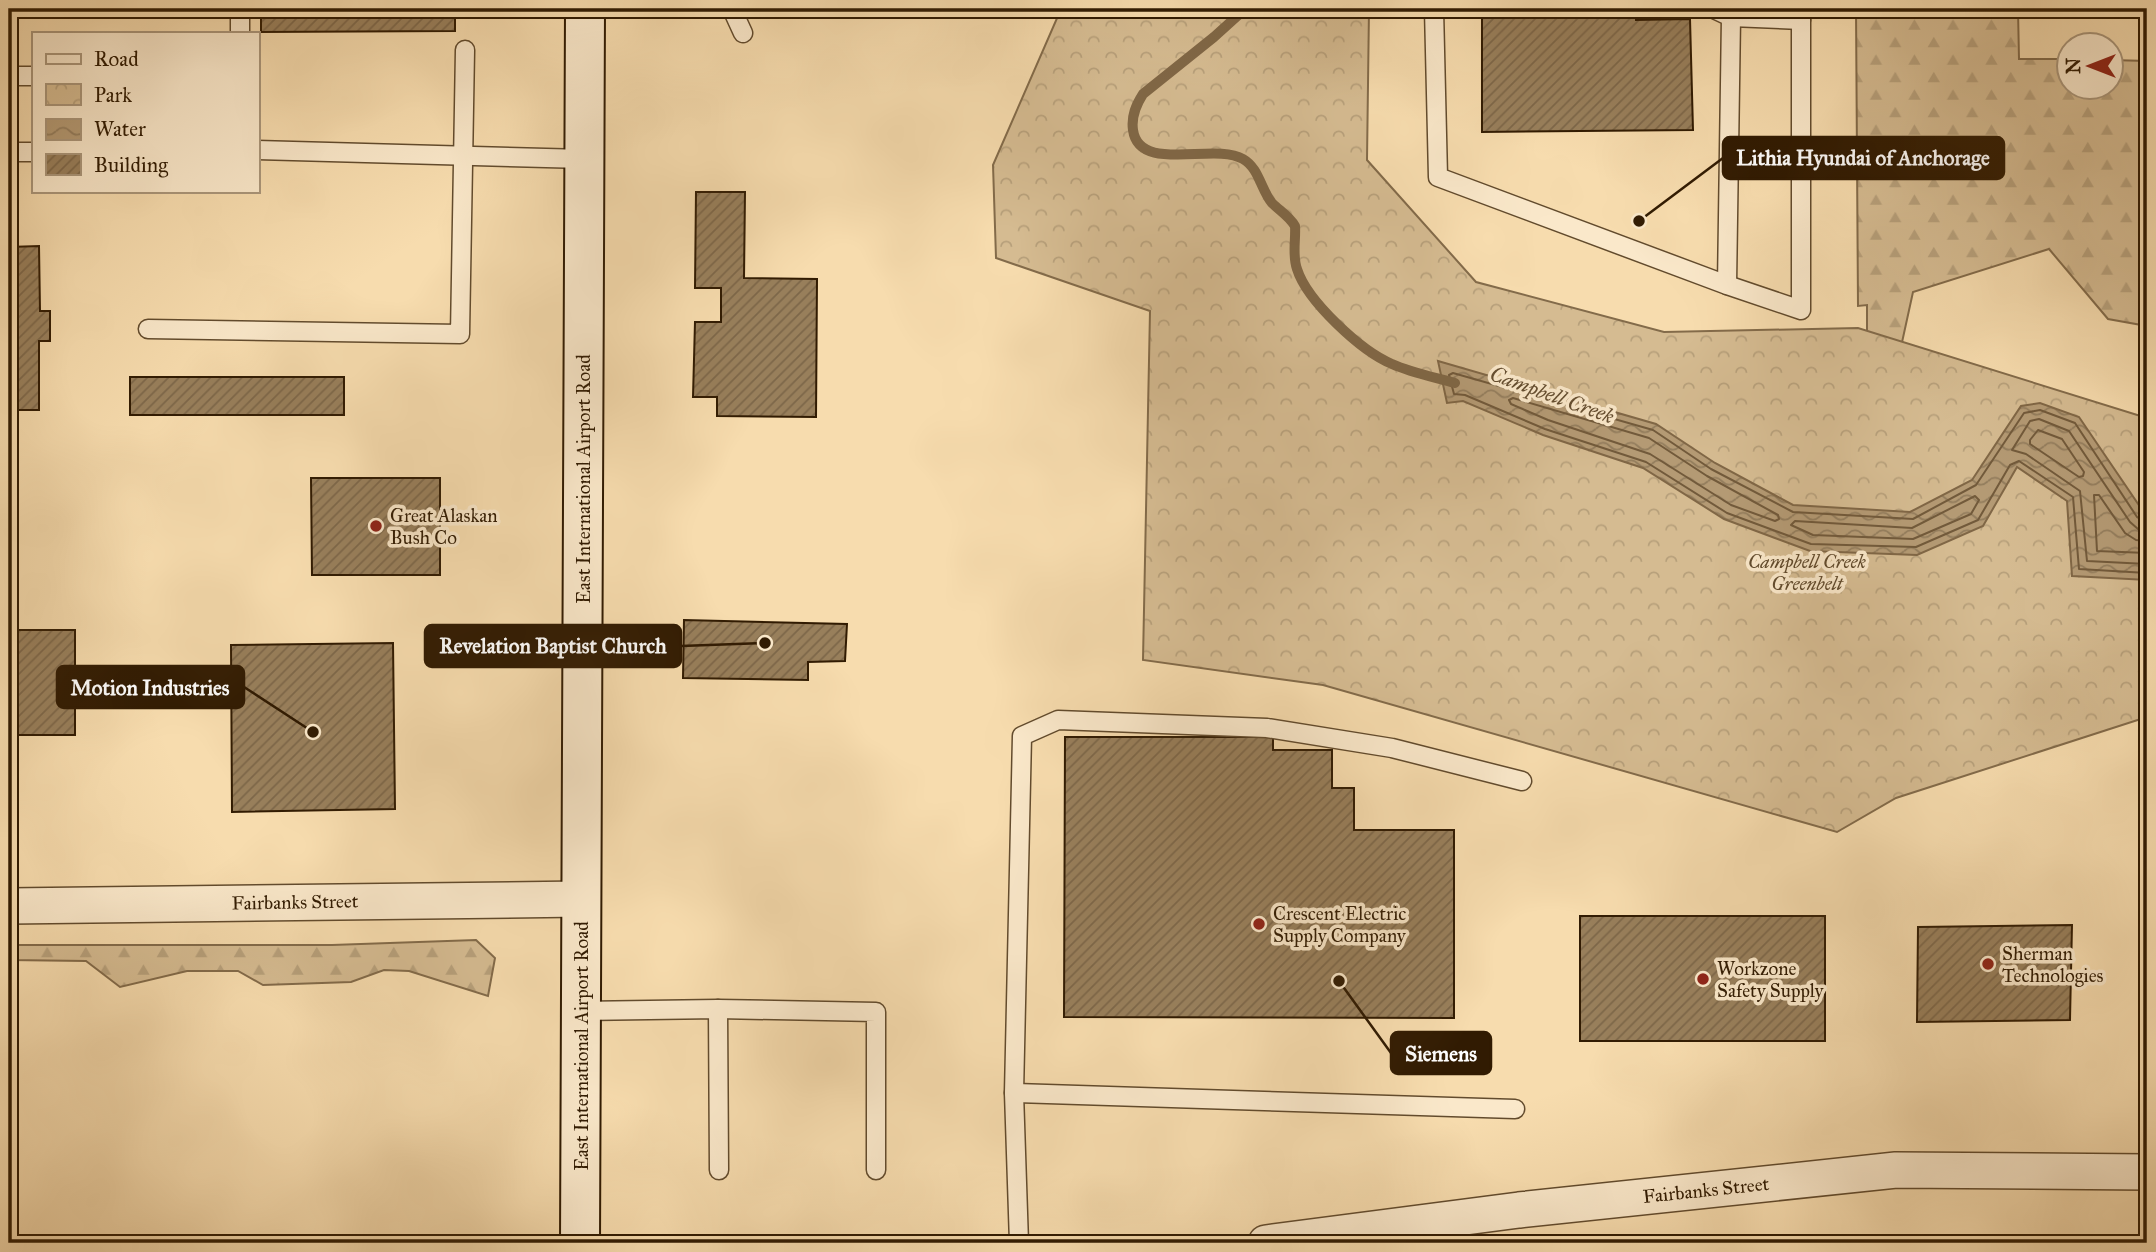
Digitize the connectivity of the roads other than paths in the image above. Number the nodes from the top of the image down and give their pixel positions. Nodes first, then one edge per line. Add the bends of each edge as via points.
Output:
1 (240, 9) edge
2 (585, 9) edge
3 (732, 9) edge
4 (1434, 9) edge
5 (1714, 9) edge
6 (1801, 14) edge
7 (1731, 17) junction
8 (240, 32) edge
9 (743, 33) dead end
10 (465, 50) dead end
11 (9, 75) edge
12 (32, 76) edge
13 (259, 150) edge
14 (9, 152) edge
15 (32, 152) edge
16 (465, 156) junction
17 (584, 159) junction
18 (1727, 285) junction
19 (148, 329) dead end
20 (1522, 781) dead end
21 (582, 899) junction
22 (9, 906) edge
23 (719, 1009) junction
24 (580, 1011) junction
25 (1014, 1093) junction
26 (1515, 1109) dead end
27 (719, 1170) dead end
28 (876, 1170) dead end
29 (2147, 1172) edge
30 (1435, 1233) edge
31 (580, 1243) edge
32 (1019, 1243) edge
33 (1266, 1243) edge

1 - 8 lane
2 - 17 main road, East International Airport Road
3 - 9 lane
4 - 18 lane via 1438,177
5 - 7 lane
6 - 7 lane
6 - 18 lane via 1801,310
7 - 18 lane
10 - 16 lane
11 - 12 lane
13 - 16 lane
14 - 15 lane
16 - 17 lane
16 - 19 lane via 460,334
17 - 21 main road, East International Airport Road
20 - 25 lane via 1392,748 1267,728 1058,720 1022,736
21 - 22 street, Fairbanks Street
21 - 24 main road, East International Airport Road
23 - 24 lane
23 - 27 lane
23 - 28 lane via 876,1012
24 - 31 main road, East International Airport Road
25 - 26 lane
25 - 32 lane
29 - 30 street, Fairbanks Street via 1896,1170 1532,1209
30 - 33 street, Fairbanks Street

